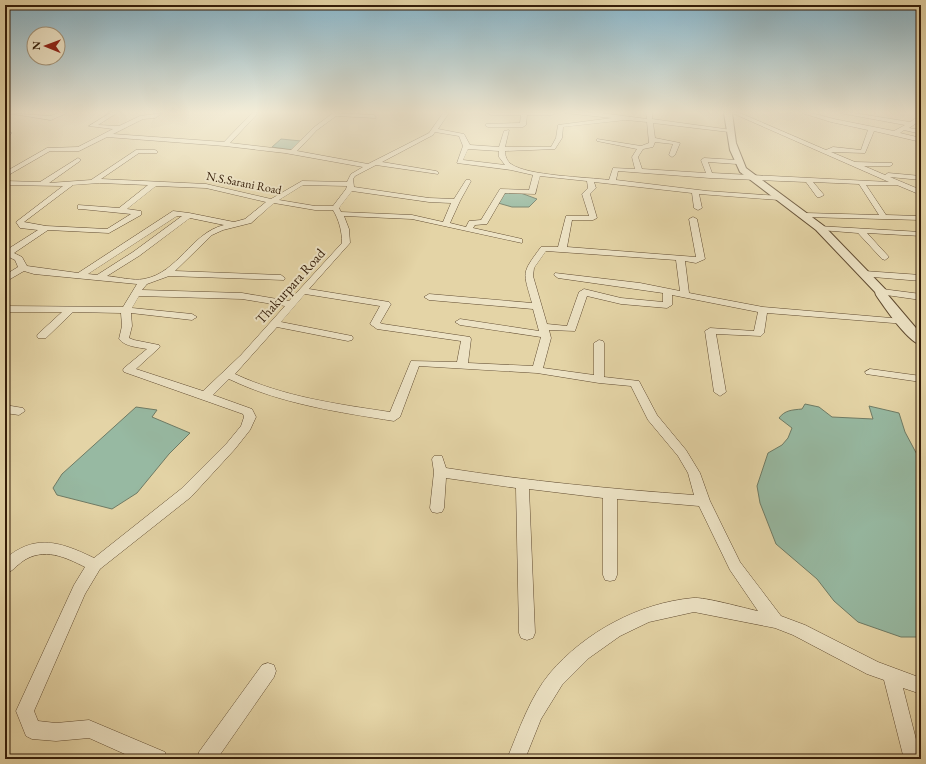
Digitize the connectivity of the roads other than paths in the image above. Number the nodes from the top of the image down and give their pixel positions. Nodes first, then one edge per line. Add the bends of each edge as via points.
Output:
1 (641, 148) edge
2 (79, 149) joint
3 (265, 149) edge
4 (296, 149) edge
5 (402, 149) edge
6 (465, 149) edge
7 (489, 149) edge
8 (535, 149) edge
9 (675, 149) edge
10 (734, 149) edge
11 (816, 149) edge
12 (866, 149) edge
13 (501, 150) junction
14 (155, 152) dead end
15 (293, 152) junction
16 (824, 152) junction
17 (672, 155) dead end
18 (737, 162) junction
19 (855, 164) junction
20 (890, 164) dead end
21 (370, 165) junction
22 (514, 168) junction
23 (641, 172) junction
24 (436, 173) dead end
25 (537, 174) junction
26 (5, 175) edge
27 (879, 175) junction
28 (710, 176) junction
29 (753, 178) junction
30 (921, 178) edge
31 (590, 180) junction
32 (808, 180) junction
33 (468, 181) dead end
34 (94, 182) junction
35 (861, 182) junction
36 (5, 183) edge
37 (72, 183) junction
38 (155, 183) junction
39 (612, 183) junction
40 (41, 185) junction
41 (902, 185) junction
42 (350, 187) junction
43 (696, 191) junction
44 (921, 193) edge
45 (820, 195) dead end
46 (779, 198) junction
47 (272, 201) junction
48 (456, 201) junction
49 (82, 207) dead end
50 (698, 208) dead end
51 (121, 210) junction
52 (338, 211) junction
53 (189, 215) junction
54 (805, 215) junction
55 (884, 217) junction
56 (921, 218) edge
57 (693, 219) dead end
58 (234, 224) junction
59 (446, 224) junction
60 (46, 228) junction
61 (820, 228) junction
62 (469, 229) junction
63 (860, 230) junction
64 (921, 234) edge
65 (519, 241) dead end
66 (562, 249) junction
67 (6, 252) edge
68 (885, 257) dead end
69 (680, 258) junction
70 (23, 268) junction
71 (167, 273) junction
72 (864, 274) junction
73 (80, 275) junction
74 (558, 275) dead end
75 (98, 277) junction
76 (281, 278) dead end
77 (921, 278) edge
78 (5, 279) edge
79 (144, 282) junction
80 (302, 291) junction
81 (668, 292) junction
82 (882, 292) junction
83 (137, 293) junction
84 (685, 294) junction
85 (429, 297) dead end
86 (921, 297) edge
87 (291, 304) junction
88 (538, 306) junction
89 (5, 310) edge
90 (70, 310) junction
91 (126, 310) junction
92 (763, 310) junction
93 (192, 317) dead end
94 (460, 322) dead end
95 (274, 324) junction
96 (906, 326) junction
97 (921, 330) edge
98 (545, 331) junction
99 (42, 336) dead end
100 (348, 338) dead end
101 (921, 341) edge
102 (599, 343) dead end
103 (462, 366) junction
104 (538, 370) junction
105 (870, 372) dead end
106 (229, 375) junction
107 (921, 379) edge
108 (599, 380) junction
109 (720, 392) dead end
110 (205, 396) junction
111 (5, 409) edge
112 (19, 411) dead end
113 (522, 483) junction
114 (610, 494) junction
115 (703, 501) junction
116 (437, 508) dead end
117 (95, 565) junction
118 (5, 568) edge
119 (610, 575) dead end
120 (775, 622) junction
121 (527, 633) dead end
122 (268, 671) dead end
123 (891, 674) junction
124 (921, 686) edge
125 (158, 759) edge
126 (206, 759) edge
127 (516, 759) edge
128 (913, 759) edge

1 - 23 street via 636,157 638,170
2 - 26 street via 50,149
2 - 40 street via 68,158 78,160
3 - 15 street
4 - 15 street
5 - 21 street
6 - 22 street via 459,162
7 - 13 street
8 - 13 street
9 - 17 street
10 - 18 street
11 - 16 street
12 - 16 street via 863,152 831,149
13 - 22 street via 507,164
14 - 34 street via 136,153
15 - 21 street
16 - 19 street
18 - 28 street via 704,158
18 - 29 street
19 - 20 street
19 - 27 street
21 - 24 street
21 - 42 street via 353,175
22 - 25 street
23 - 28 street
23 - 39 street via 615,169
25 - 31 street
25 - 62 street via 532,192 503,191 484,222 472,223
27 - 30 street
27 - 41 street
28 - 29 street
29 - 32 street
29 - 46 street
31 - 39 street
31 - 66 street via 592,188 586,194 593,218 569,218
32 - 35 street
32 - 45 street
33 - 48 street
34 - 37 street, N.S.Sarani Road
34 - 38 street, N.S.Sarani Road
35 - 41 street
35 - 55 street
36 - 40 street, N.S.Sarani Road
37 - 40 street, N.S.Sarani Road
37 - 60 street via 20,222 23,226
38 - 47 street, N.S.Sarani Road via 214,187
38 - 51 street
39 - 43 street
41 - 44 street
42 - 47 street via 302,183
42 - 48 street via 429,200
42 - 52 street
43 - 46 street via 731,196
43 - 50 street
46 - 54 street
47 - 52 street, N.S.Sarani Road
47 - 58 street via 248,221
48 - 59 street
49 - 51 street
51 - 60 street via 138,213 109,231
52 - 59 street, N.S.Sarani Road via 412,216
52 - 80 street, Thakurpara Road via 346,230 346,243
53 - 58 street
53 - 73 street via 176,213
53 - 75 street via 136,254
54 - 55 street
54 - 61 street
55 - 56 street
57 - 69 street via 701,259
58 - 71 street via 209,233
59 - 62 street, N.S.Sarani Road
60 - 67 street
61 - 63 street
61 - 72 street
62 - 65 street, N.S.Sarani Road
63 - 64 street
63 - 68 street
66 - 69 street
66 - 88 street via 544,249 530,268 530,283
67 - 70 street via 19,259
69 - 84 street
70 - 73 street
70 - 78 street
71 - 76 street
71 - 79 street
72 - 77 street
72 - 82 street
73 - 75 street
74 - 81 street
75 - 79 street
79 - 83 street
80 - 87 street, Thakurpara Road
80 - 103 street via 386,304 375,324 466,340
81 - 84 street
81 - 98 street via 667,305 621,301 584,292 572,329
82 - 86 street
82 - 96 street via 880,293
83 - 87 street via 242,296
83 - 91 street
84 - 92 street
85 - 88 street
87 - 95 street, Thakurpara Road
88 - 98 street
89 - 90 street
90 - 91 street
90 - 99 street
91 - 93 street
91 - 110 street via 127,326 124,339 131,343 155,347 128,370
92 - 96 street
92 - 109 street via 760,333 710,331
94 - 98 street
95 - 100 street
95 - 106 street, Thakurpara Road
96 - 97 street
96 - 101 street
98 - 104 street
102 - 108 street
103 - 104 street
103 - 106 street via 415,363 394,417 290,398 247,384
104 - 108 street
105 - 107 street
106 - 110 street, Thakurpara Road
108 - 115 street via 635,383 652,417 690,466
110 - 117 street via 248,412 250,417 246,427 186,493
111 - 112 street
113 - 114 street
113 - 116 street via 439,465
113 - 121 street
114 - 115 street
114 - 119 street
115 - 120 street via 735,566
117 - 118 street via 62,549 42,546
117 - 125 street via 79,590 25,711 32,730 56,732 89,729
120 - 123 street via 799,630 873,668
120 - 127 street via 694,605 646,615 614,631 583,652 556,679 535,713
122 - 126 street
123 - 124 street
123 - 128 street

